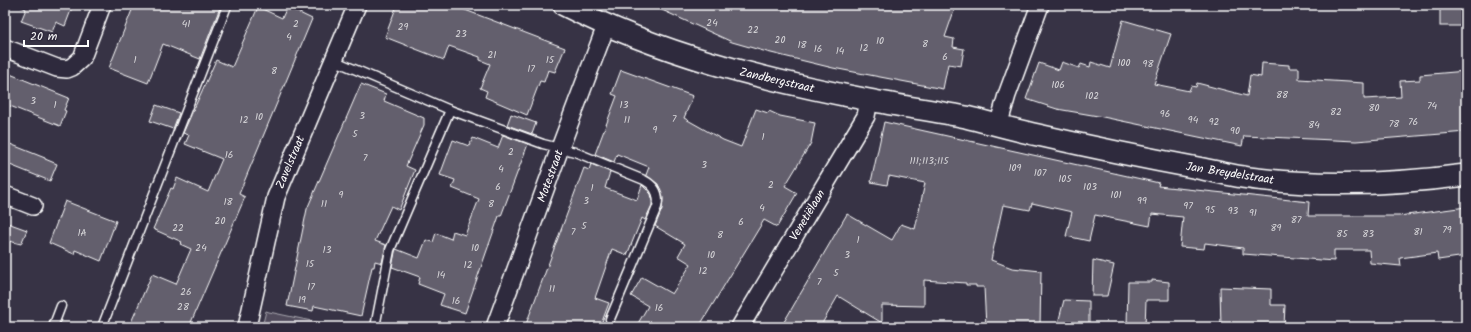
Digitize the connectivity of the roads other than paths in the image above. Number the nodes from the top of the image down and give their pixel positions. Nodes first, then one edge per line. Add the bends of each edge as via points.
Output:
1 (102, 5) edge
2 (356, 5) edge
3 (564, 5) edge
4 (1040, 5) edge
5 (227, 6) edge
6 (606, 26) junction
7 (5, 48) edge
8 (333, 60) junction
9 (869, 100) junction
10 (450, 110) junction
11 (998, 126) junction
12 (560, 148) junction
13 (1466, 175) edge
14 (5, 196) edge
15 (33, 206) dead end
16 (61, 306) dead end
17 (610, 319) dead end
18 (53, 327) edge
19 (102, 327) edge
20 (246, 327) edge
21 (375, 327) edge
22 (495, 327) edge
23 (740, 327) edge

1 - 7 street via 82,58 72,67 57,68
2 - 8 street, Zavelstraat
3 - 6 street, Zandbergstraat
4 - 11 street
5 - 19 lane
6 - 9 street, Zandbergstraat via 704,61 753,75
6 - 12 street, Motestraat
8 - 10 lane
8 - 20 street, Zavelstraat via 276,197
9 - 11 street, Zandbergstraat
9 - 23 street, Venetiëlaan via 866,116
10 - 12 lane
10 - 21 lane via 390,250
11 - 13 street, Jan Breydelstraat via 1256,179 1372,184
12 - 17 lane via 644,180 651,184 658,196 657,207
12 - 22 street, Motestraat
14 - 15 street
16 - 18 lane

